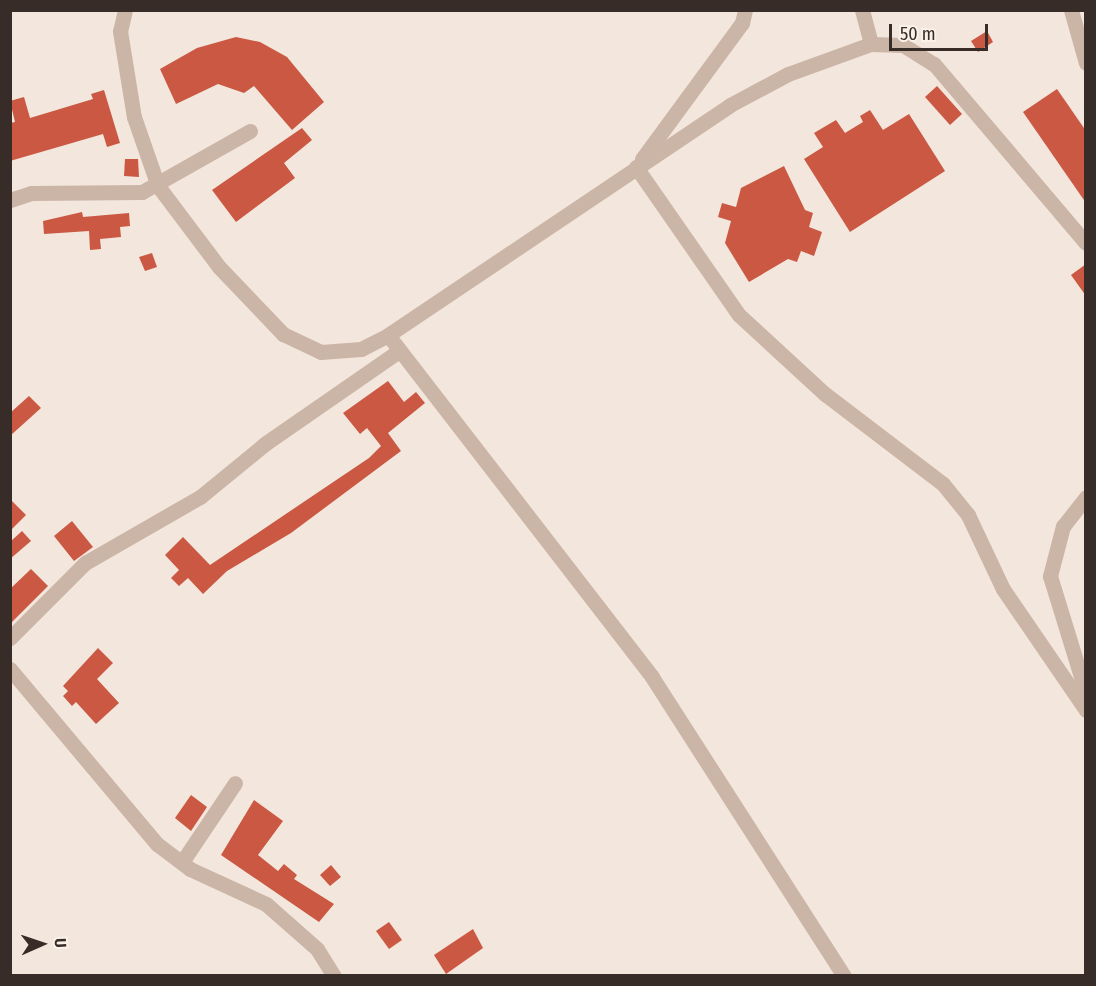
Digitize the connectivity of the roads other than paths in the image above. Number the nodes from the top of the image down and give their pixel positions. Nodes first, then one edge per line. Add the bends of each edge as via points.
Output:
1 (125, 10) edge
2 (745, 10) edge
3 (862, 10) edge
4 (1071, 10) edge
5 (871, 44) junction
6 (1086, 63) edge
7 (250, 131) dead end
8 (636, 167) junction
9 (158, 186) junction
10 (10, 200) edge
11 (1086, 243) edge
12 (388, 335) junction
13 (399, 351) junction
14 (1086, 497) edge
15 (10, 638) edge
16 (10, 669) edge
17 (1086, 693) edge
18 (1086, 710) edge
19 (235, 783) dead end
20 (182, 862) junction
21 (334, 975) edge
22 (844, 975) edge

1 - 9 street via 120,31 134,117
2 - 8 street via 742,23
3 - 5 street
4 - 6 street
5 - 8 street via 788,74
5 - 11 street via 903,45 934,64
7 - 9 street
8 - 12 street
8 - 18 street via 739,315 825,394 943,484 968,515 1004,589
9 - 10 street via 142,192 31,193
9 - 12 street via 219,267 303,347 341,353
12 - 13 street
13 - 15 street via 284,430 200,497 85,562
13 - 22 street via 652,677
14 - 17 street via 1063,526 1050,576
16 - 20 street via 117,801
19 - 20 street
20 - 21 street via 266,904 318,949

